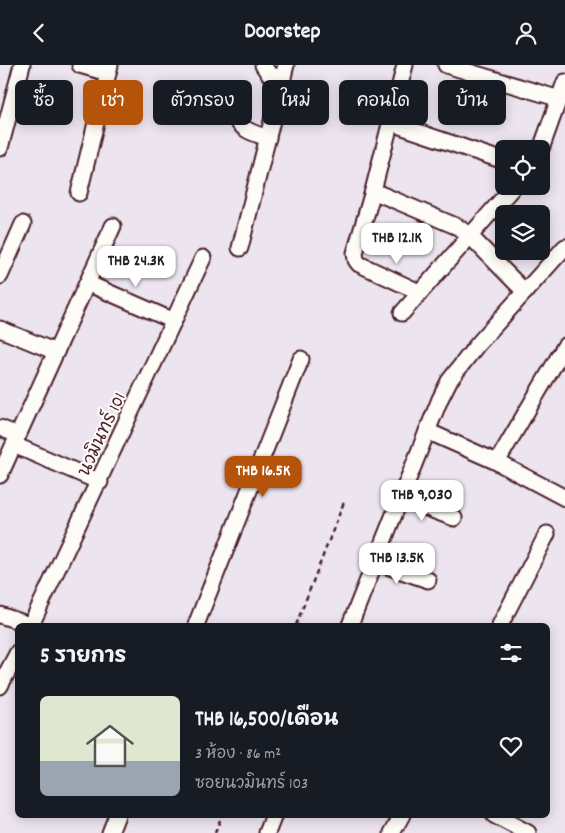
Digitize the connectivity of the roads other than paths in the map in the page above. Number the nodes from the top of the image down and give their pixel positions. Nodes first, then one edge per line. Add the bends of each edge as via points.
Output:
1 (22, 65) edge
2 (80, 65) edge
3 (264, 65) edge
4 (405, 65) edge
5 (446, 65) edge
6 (109, 69) edge
7 (284, 72) edge
8 (401, 80) edge
9 (565, 82) edge
10 (560, 99) junction
11 (239, 125) edge
12 (390, 125) edge
13 (397, 125) edge
14 (268, 138) junction
15 (544, 140) edge
16 (0, 148) edge
17 (495, 158) edge
18 (374, 191) junction
19 (78, 193) dead end
20 (506, 195) edge
21 (23, 224) dead end
22 (113, 226) dead end
23 (469, 235) junction
24 (565, 247) edge
25 (240, 248) dead end
26 (203, 258) dead end
27 (0, 276) edge
28 (87, 283) junction
29 (419, 292) junction
30 (525, 292) junction
31 (402, 313) dead end
32 (174, 321) junction
33 (0, 329) edge
34 (565, 346) edge
35 (56, 352) junction
36 (301, 359) dead end
37 (0, 428) edge
38 (427, 431) junction
39 (16, 440) junction
40 (497, 462) junction
41 (0, 475) edge
42 (100, 482) junction
43 (400, 498) junction
44 (565, 499) edge
45 (454, 518) dead end
46 (547, 534) dead end
47 (375, 562) junction
48 (428, 580) dead end
49 (0, 615) edge
50 (25, 623) edge
51 (32, 623) edge
52 (197, 623) edge
53 (352, 623) edge
54 (501, 623) edge
55 (15, 658) edge
56 (0, 686) edge
57 (116, 818) edge
58 (273, 818) edge
59 (400, 818) edge
60 (500, 818) edge
61 (110, 833) edge
62 (267, 833) edge
63 (392, 833) edge
64 (528, 833) edge

1 - 16 street
2 - 6 street
3 - 7 street via 269,74
4 - 8 street
5 - 10 street
6 - 19 street
7 - 14 street
9 - 10 street
10 - 15 street
11 - 14 street
12 - 18 street
13 - 17 street
14 - 25 street
18 - 23 street via 446,221
18 - 29 street via 355,253 356,260
20 - 23 street
21 - 27 street
22 - 28 street
23 - 29 street
23 - 30 street
24 - 30 street
26 - 32 street, นวมินทร์ 101
28 - 32 street
28 - 35 street
29 - 31 street
30 - 38 street via 449,381
32 - 42 street, นวมินทร์ 101
33 - 35 street
34 - 40 street
35 - 39 street
36 - 52 street
37 - 39 street
38 - 40 street
38 - 43 street
39 - 41 street
39 - 42 street
40 - 44 street
42 - 51 street, นวมินทร์ 101
43 - 45 street
43 - 47 street
46 - 54 street
47 - 48 street
47 - 53 street
49 - 50 street
55 - 56 street
57 - 61 street
58 - 62 street
59 - 63 street
60 - 64 street

